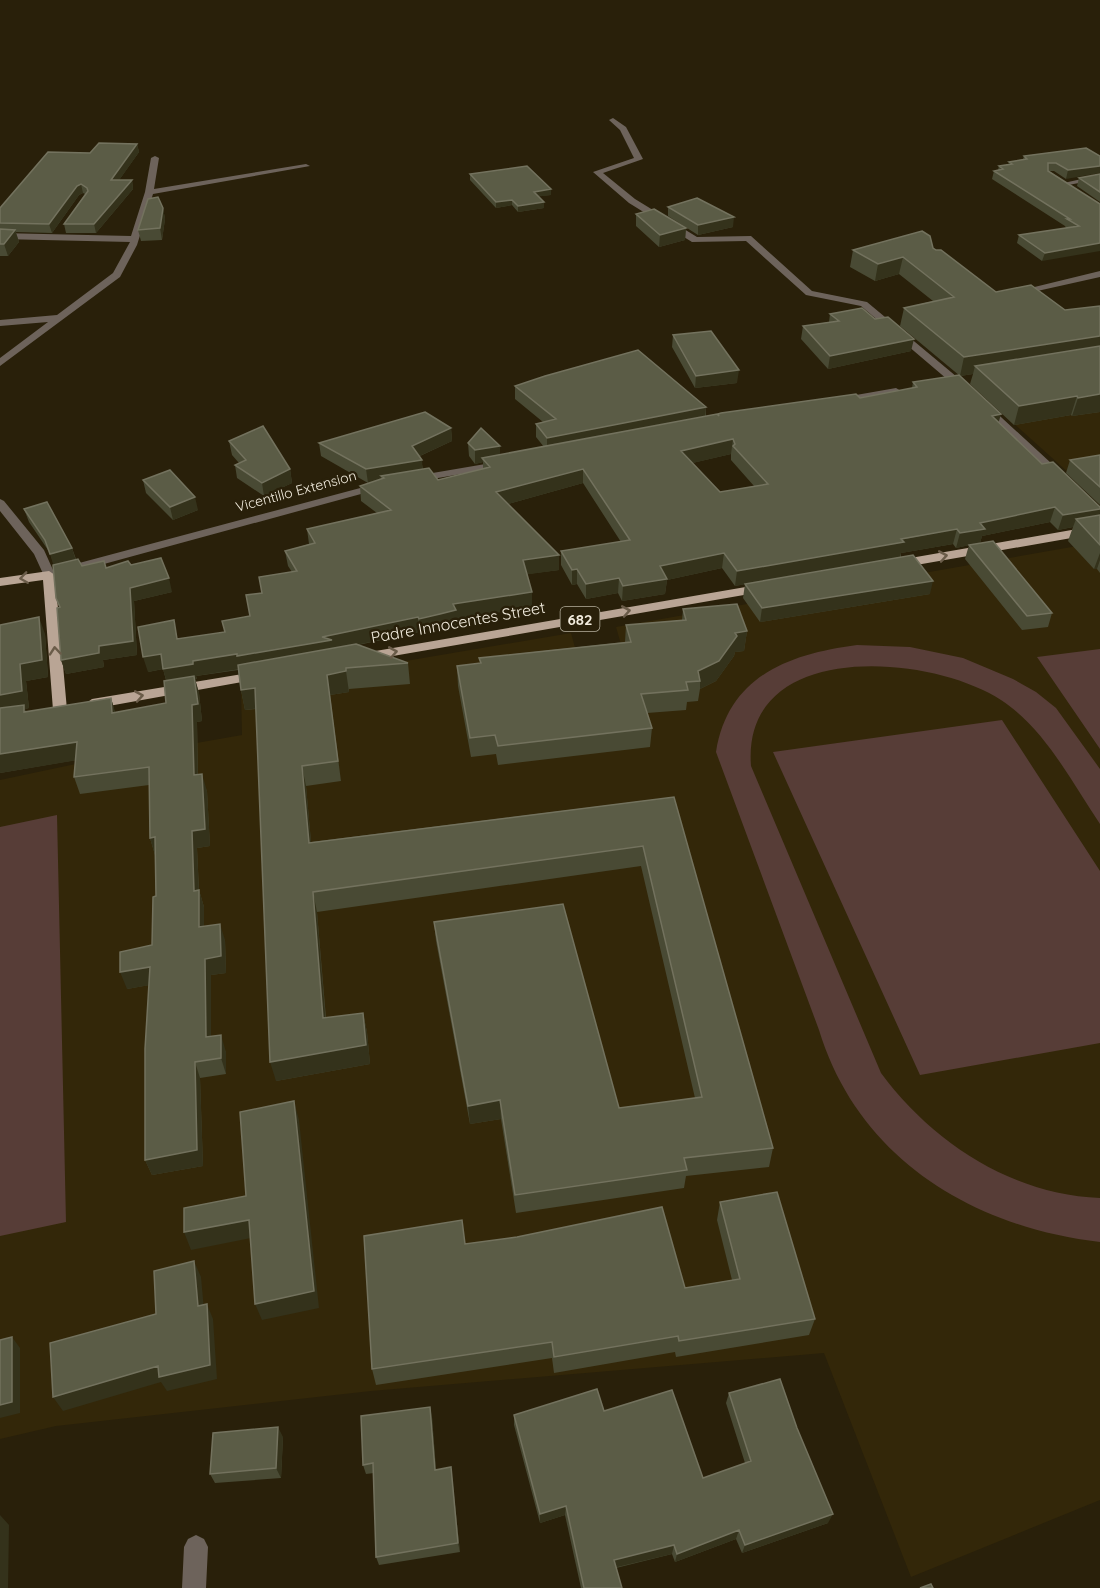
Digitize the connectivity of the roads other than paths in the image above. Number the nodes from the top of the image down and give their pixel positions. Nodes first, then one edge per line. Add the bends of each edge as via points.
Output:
1 (613, 120) dead end
2 (155, 158) dead end
3 (306, 166) dead end
4 (1100, 177) edge
5 (1072, 190) edge
6 (149, 192) junction
7 (0, 236) edge
8 (135, 239) junction
9 (1100, 274) edge
10 (1087, 277) junction
11 (1100, 287) edge
12 (1002, 296) edge
13 (60, 318) junction
14 (0, 323) edge
15 (0, 363) edge
16 (977, 378) edge
17 (950, 382) junction
18 (911, 389) edge
19 (832, 402) edge
20 (520, 461) edge
21 (1066, 483) edge
22 (0, 502) edge
23 (1100, 529) edge
24 (885, 566) edge
25 (49, 575) junction
26 (0, 582) edge
27 (779, 585) edge
28 (346, 660) edge
29 (277, 672) edge
30 (196, 1547) dead end
31 (194, 1588) edge

1 - 17 street via 623,129 639,159 597,172 632,201 695,240 748,238 809,292 864,304
2 - 6 street
3 - 6 street
4 - 5 street via 1059,182
6 - 8 street
7 - 8 street via 59,233
8 - 13 street via 117,275
9 - 10 street
10 - 11 street
10 - 12 street
13 - 14 street
13 - 15 street
16 - 17 street
17 - 21 street
18 - 19 street
20 - 25 street, Vicentillo Extension via 362,489
22 - 25 street via 40,553
24 -> 23 main road
25 -> 26 main road, Vicentillo Extension
25 - 29 main road via 66,709
28 -> 27 main road, Padre Innocentes Street / 682
30 - 31 street

